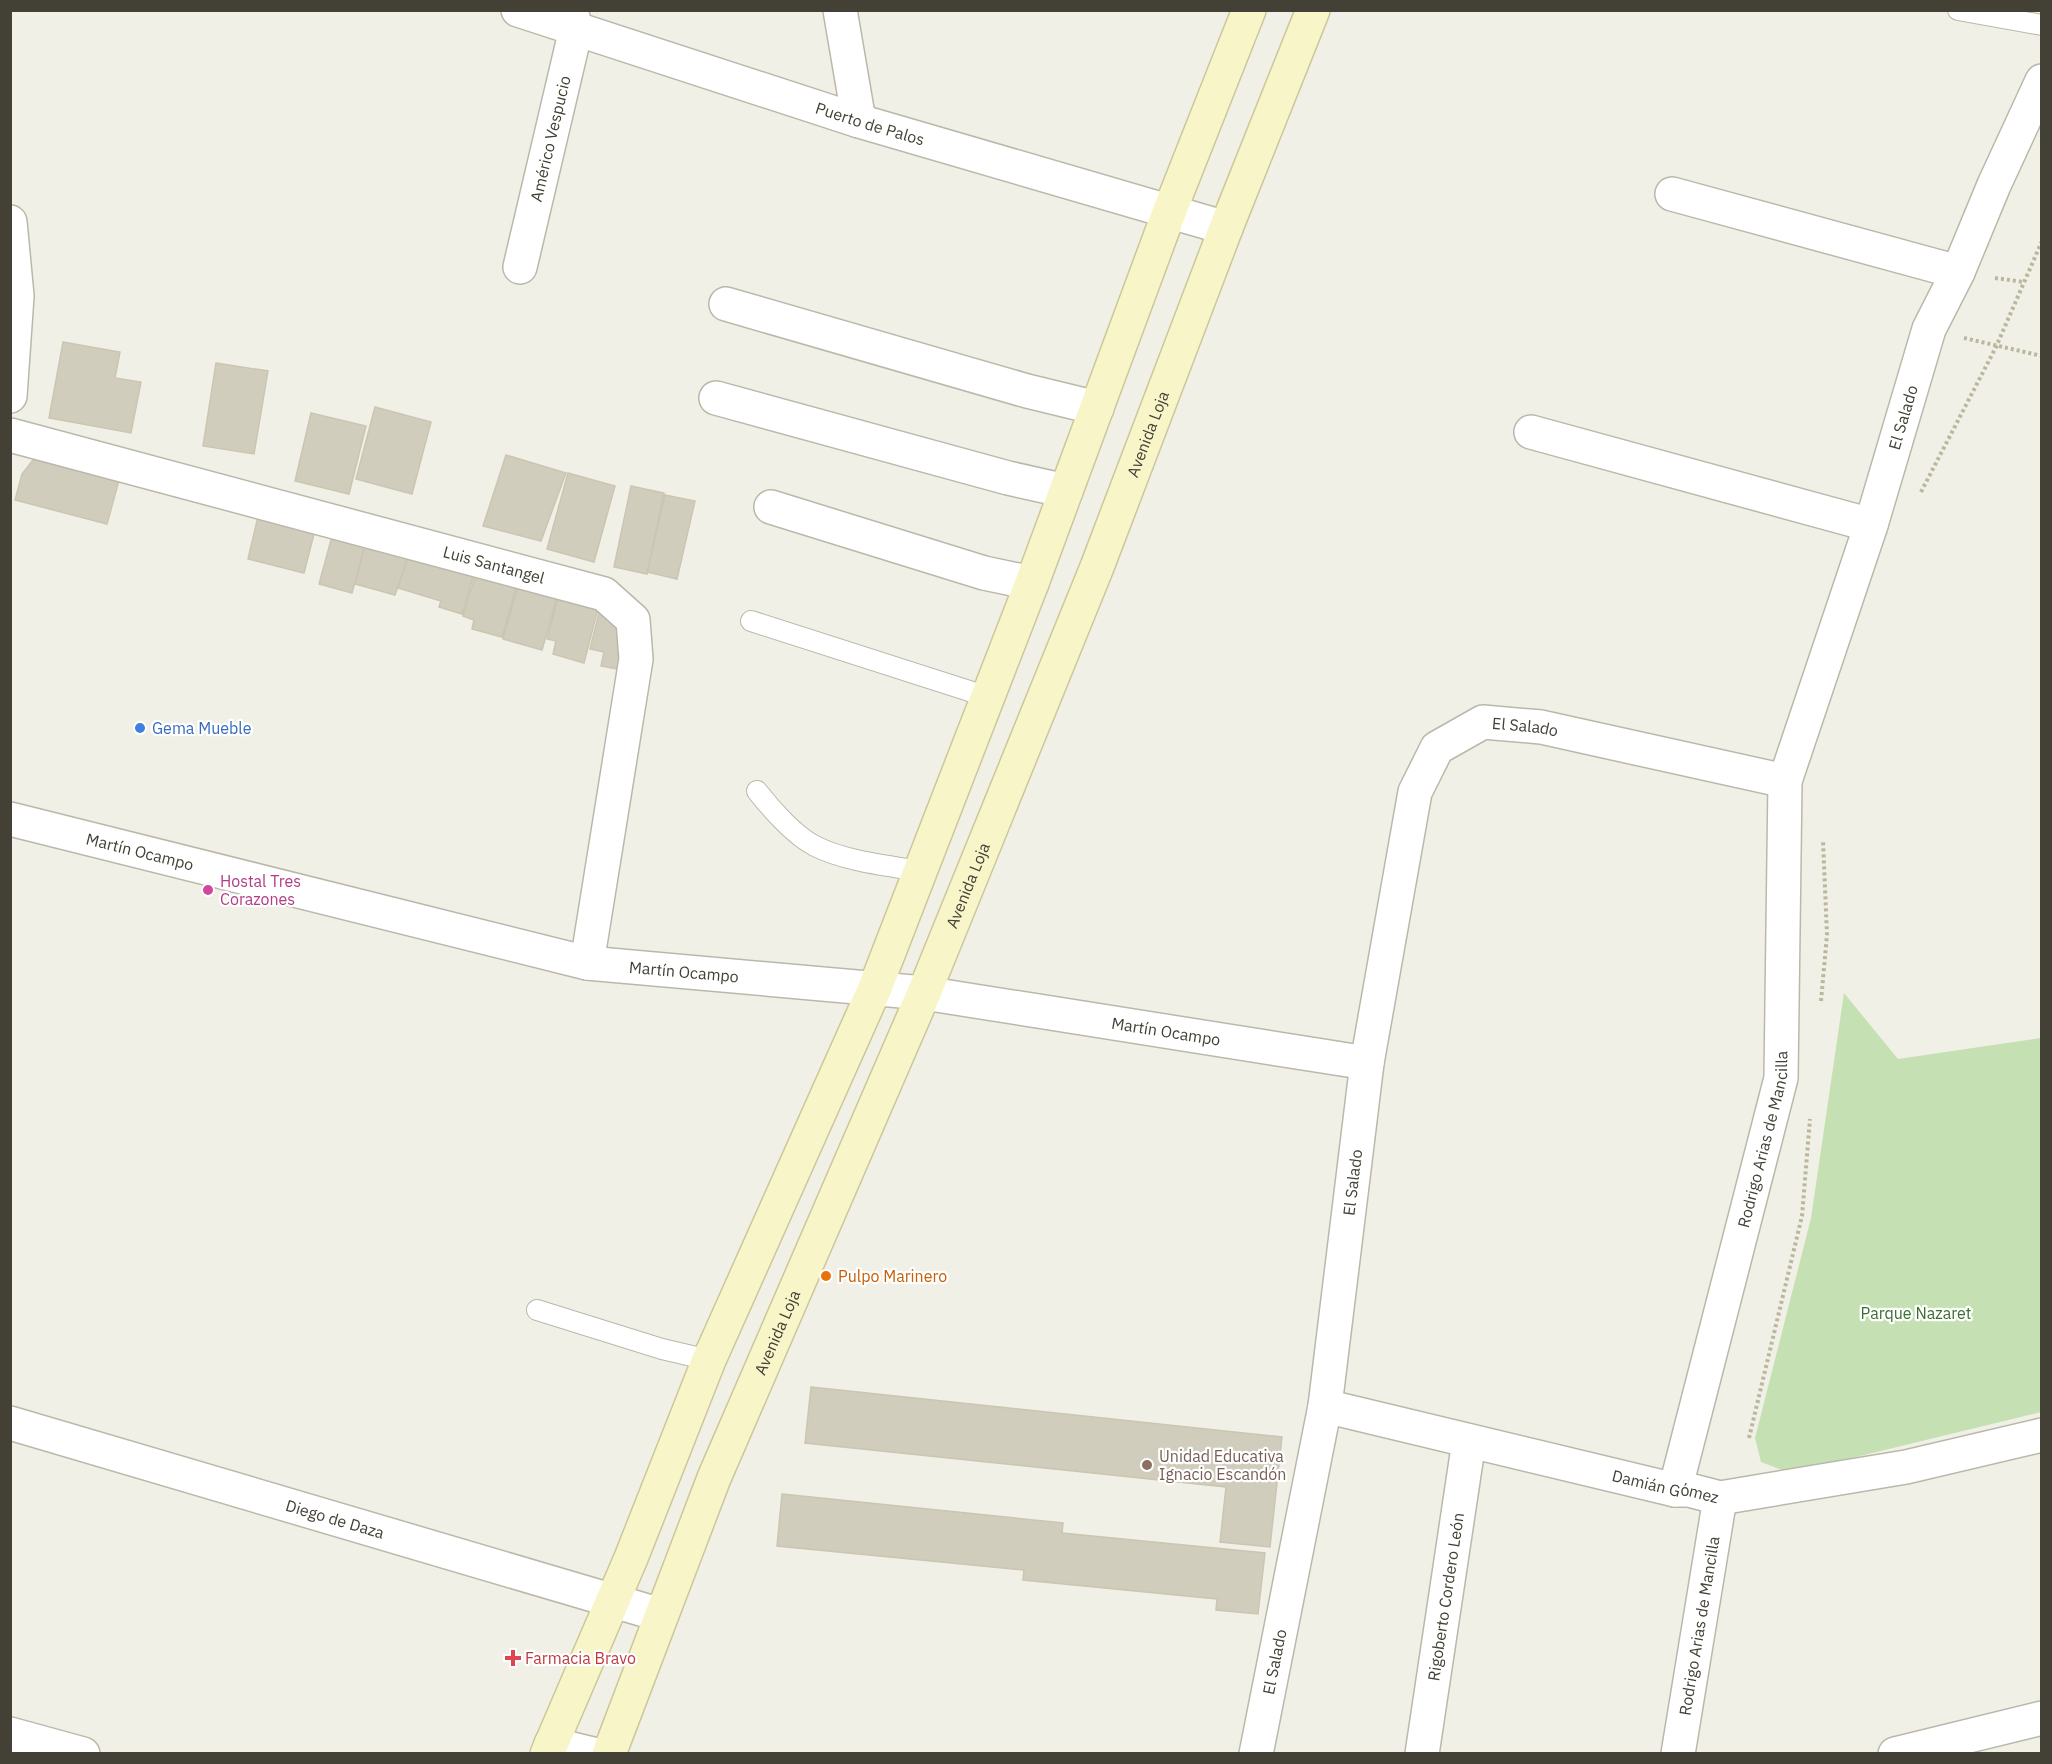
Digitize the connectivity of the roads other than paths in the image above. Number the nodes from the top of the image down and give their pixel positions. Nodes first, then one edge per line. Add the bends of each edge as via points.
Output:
1 (518, 10) edge
2 (840, 10) edge
3 (1249, 10) edge
4 (1313, 10) edge
5 (1958, 10) edge
6 (574, 20) edge
7 (2042, 25) edge
8 (2042, 81) edge
9 (859, 121) junction
10 (1672, 194) dead end
11 (1170, 210) junction
12 (10, 222) edge
13 (1226, 228) junction
14 (520, 267) dead end
15 (1958, 272) junction
16 (726, 304) dead end
17 (10, 396) edge
18 (716, 398) dead end
19 (1097, 408) junction
20 (1531, 432) dead end
21 (10, 435) edge
22 (1066, 491) junction
23 (771, 507) dead end
24 (1871, 525) junction
25 (1032, 583) junction
26 (751, 621) dead end
27 (988, 697) junction
28 (1785, 781) junction
29 (757, 791) dead end
30 (10, 819) edge
31 (920, 871) junction
32 (587, 963) junction
33 (875, 988) junction
34 (924, 993) junction
35 (1367, 1063) junction
36 (537, 1310) dead end
37 (709, 1360) junction
38 (1325, 1406) junction
39 (10, 1423) edge
40 (2042, 1435) edge
41 (1469, 1441) junction
42 (1675, 1490) junction
43 (1720, 1498) junction
44 (612, 1600) junction
45 (661, 1615) junction
46 (2042, 1718) edge
47 (10, 1734) edge
48 (549, 1749) edge
49 (83, 1754) edge
50 (592, 1754) edge
51 (609, 1754) edge
52 (1256, 1754) edge
53 (1422, 1754) edge
54 (1678, 1754) edge
55 (1895, 1754) edge

1 - 6 street, Puerto de Palos
2 - 9 street
3 - 11 main road
4 - 13 main road, Avenida Loja
5 - 7 lane
6 - 9 street, Puerto de Palos
6 - 14 street, Américo Vespucio
8 - 15 street, El Salado
9 - 11 street, Puerto de Palos
10 - 15 street
11 - 13 street, Puerto de Palos
11 - 19 main road
12 - 17 street via 17,296
13 - 34 main road, Avenida Loja via 1097,567
15 - 24 street, El Salado via 1929,329
16 - 19 street
18 - 22 street
19 - 22 main road
20 - 24 street
21 - 32 street, Luis Santangel via 604,594 633,620 636,659
22 - 25 main road
23 - 25 street via 984,573
24 - 28 street, El Salado
25 - 27 main road
26 - 27 lane
27 - 31 main road
28 - 35 street, El Salado via 1541,728 1483,722 1437,748 1415,792
28 - 42 street, Rodrigo Arias de Mancilla via 1781,1078
29 - 31 lane via 776,814 815,846 859,861
30 - 32 street, Martín Ocampo
31 - 33 main road
32 - 33 street, Martín Ocampo
33 - 34 street, Martín Ocampo
33 - 37 main road
34 - 35 street, Martín Ocampo
34 - 45 main road, Avenida Loja via 714,1478
35 - 38 street, El Salado
36 - 37 lane
37 - 44 main road
38 - 41 street, Damián Gómez
38 - 52 street, El Salado
39 - 44 street, Diego de Daza
40 - 43 street, Damián Gómez via 1906,1467
41 - 42 street, Damián Gómez
41 - 53 street, Rigoberto Cordero León
42 - 43 street, Damián Gómez
43 - 54 street, Rodrigo Arias de Mancilla
44 - 45 street, Diego de Daza
44 - 48 main road
45 - 51 main road, Avenida Loja
46 - 55 street
47 - 49 street
48 - 50 street

